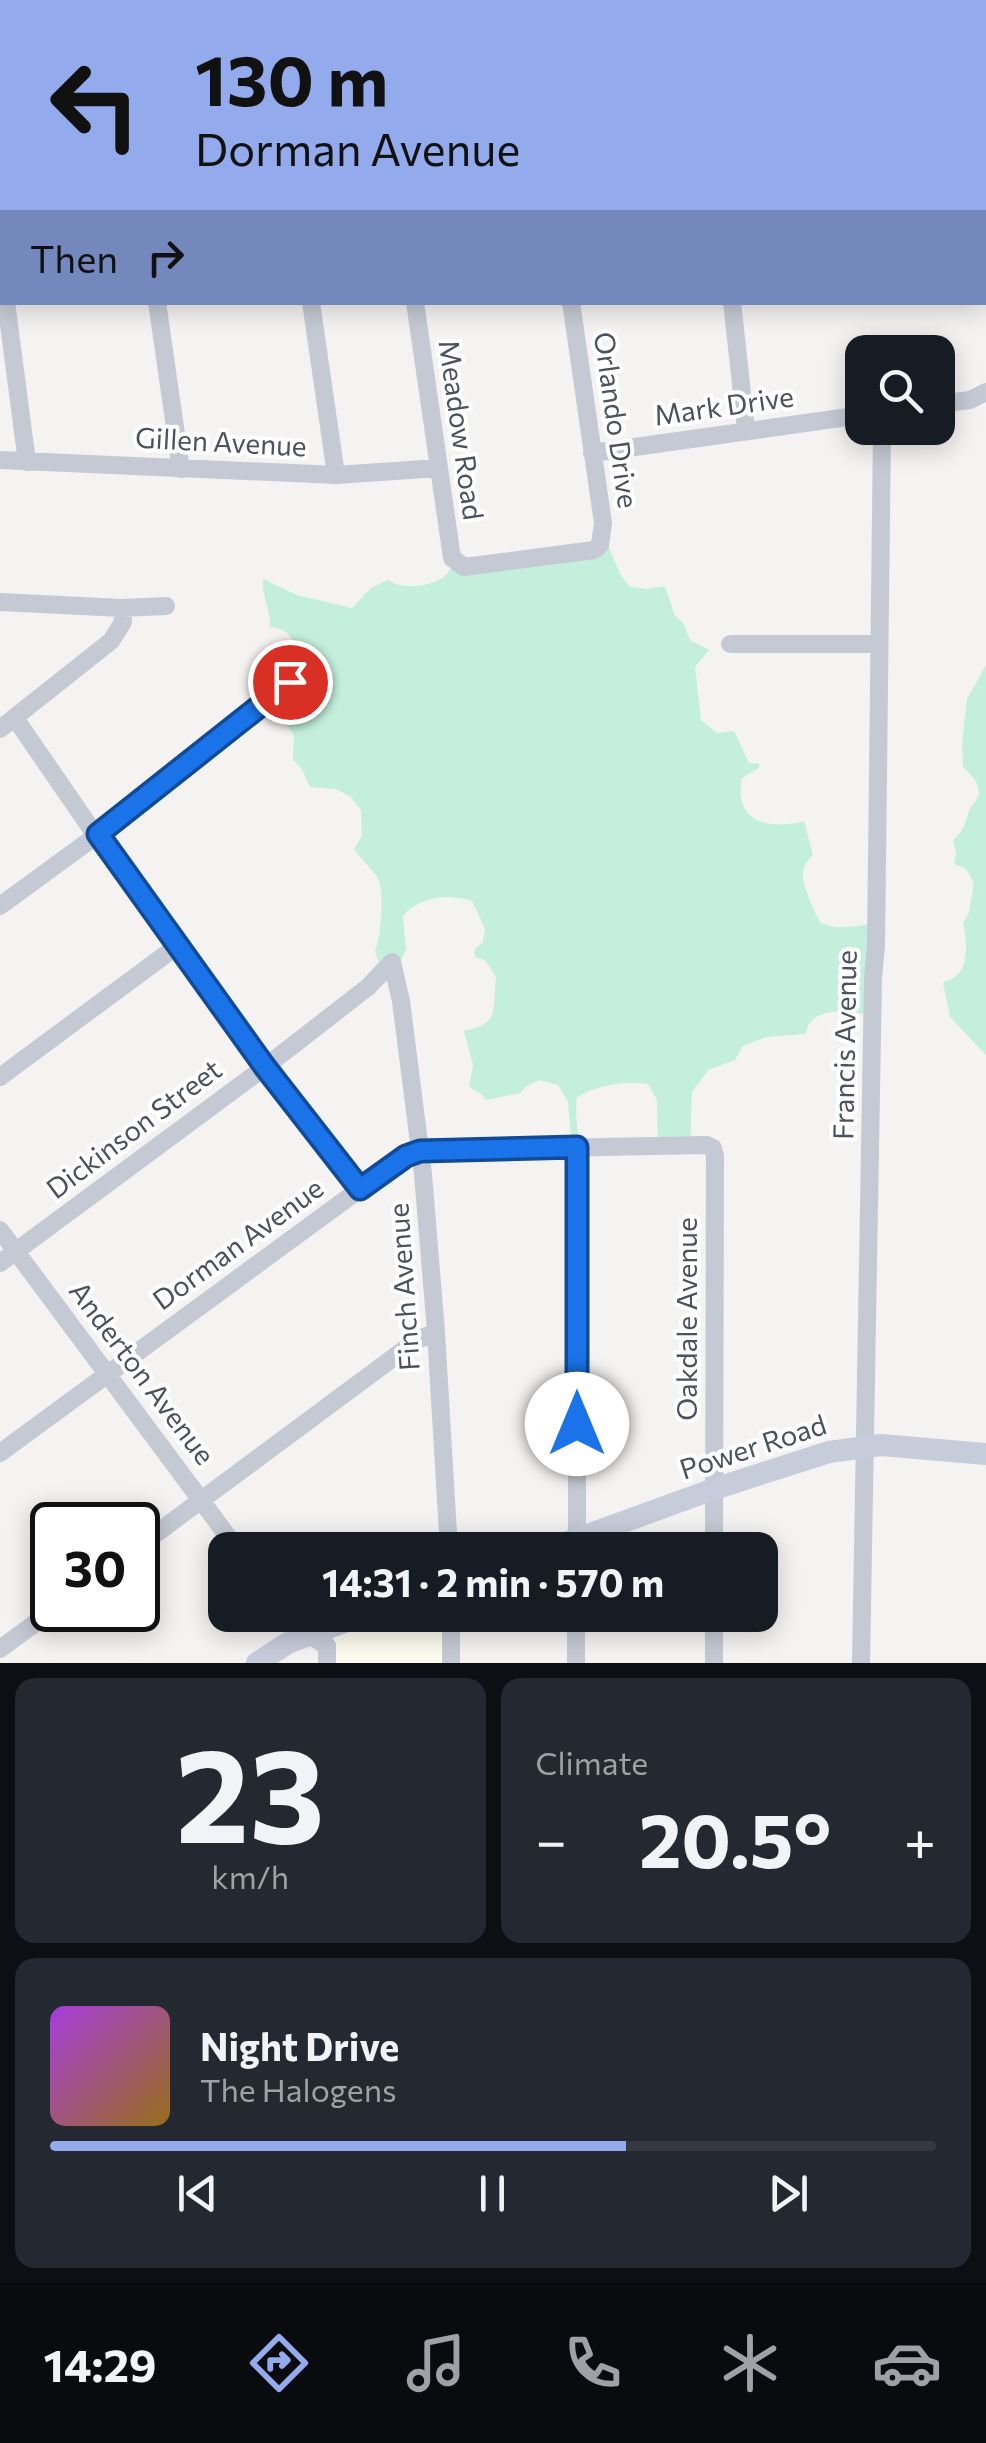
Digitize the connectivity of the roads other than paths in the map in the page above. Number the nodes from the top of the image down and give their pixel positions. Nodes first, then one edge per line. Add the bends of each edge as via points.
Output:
1 (6, 305) edge
2 (158, 305) edge
3 (311, 305) edge
4 (414, 305) edge
5 (571, 305) edge
6 (732, 305) edge
7 (986, 392) edge
8 (955, 402) edge
9 (845, 416) edge
10 (746, 430) junction
11 (882, 445) edge
12 (592, 453) junction
13 (0, 460) edge
14 (26, 462) junction
15 (439, 468) junction
16 (181, 469) junction
17 (336, 475) junction
18 (458, 564) joint
19 (0, 602) edge
20 (166, 606) dead end
21 (122, 608) junction
22 (730, 644) dead end
23 (879, 644) junction
24 (290, 682) dead end
25 (8, 723) edge
26 (98, 834) junction
27 (0, 906) edge
28 (177, 946) junction
29 (392, 962) joint
30 (265, 1067) junction
31 (0, 1076) edge
32 (577, 1147) junction
33 (713, 1148) joint
34 (420, 1151) junction
35 (360, 1189) junction
36 (0, 1230) edge
37 (16, 1251) junction
38 (0, 1263) edge
39 (436, 1332) junction
40 (108, 1372) junction
41 (864, 1446) junction
42 (0, 1453) edge
43 (986, 1454) edge
44 (714, 1489) junction
45 (202, 1499) junction
46 (160, 1531) edge
47 (225, 1532) edge
48 (447, 1532) edge
49 (577, 1532) edge
50 (607, 1532) edge
51 (714, 1532) edge
52 (30, 1627) edge
53 (304, 1632) edge
54 (316, 1632) edge
55 (451, 1632) edge
56 (576, 1632) edge
57 (714, 1632) edge
58 (308, 1635) junction
59 (0, 1650) edge
60 (257, 1663) edge
61 (327, 1663) edge
62 (451, 1663) edge
63 (576, 1663) edge
64 (714, 1663) edge
65 (861, 1663) edge

1 - 14 street
2 - 16 street
3 - 17 street
4 - 15 street, Meadow Road
5 - 12 street, Orlando Drive
6 - 10 street
7 - 8 street
9 - 10 street, Mark Drive
10 - 12 street, Mark Drive
11 - 23 street, Francis Avenue
12 - 18 street, Orlando Drive via 603,522 594,550
13 - 14 street, Gillen Avenue
14 - 16 street, Gillen Avenue
15 - 17 street, Gillen Avenue
15 - 18 street, Meadow Road
16 - 17 street, Gillen Avenue
19 - 21 street
20 - 21 street
21 - 25 street via 123,622 111,640
22 - 23 street
23 - 41 street, Francis Avenue
24 - 26 street
25 - 26 street
26 - 27 street
26 - 28 street
28 - 30 street
28 - 31 street
29 - 30 street, Dickinson Street
29 - 34 street, Finch Avenue
30 - 35 street
30 - 37 street, Dickinson Street
32 - 33 street, Dorman Avenue
32 - 34 street, Dorman Avenue
32 - 49 street
33 - 44 street, Oakdale Avenue
34 - 35 street, Dorman Avenue
34 - 39 street, Finch Avenue
35 - 40 street, Dorman Avenue
36 - 37 street, Anderton Avenue
37 - 38 street, Dickinson Street
37 - 40 street, Anderton Avenue
39 - 45 street
39 - 48 street, Finch Avenue
40 - 42 street, Dorman Avenue
40 - 45 street, Anderton Avenue
41 - 43 main road, Power Road
41 - 44 main road, Power Road
41 - 65 street, Francis Avenue
44 - 50 main road, Power Road
44 - 51 street, Oakdale Avenue
45 - 46 street
45 - 47 street, Anderton Avenue
52 - 59 street
53 - 58 street
54 - 58 main road
55 - 62 street
56 - 63 street
57 - 64 street
58 - 60 main road
58 - 61 street via 326,1646

